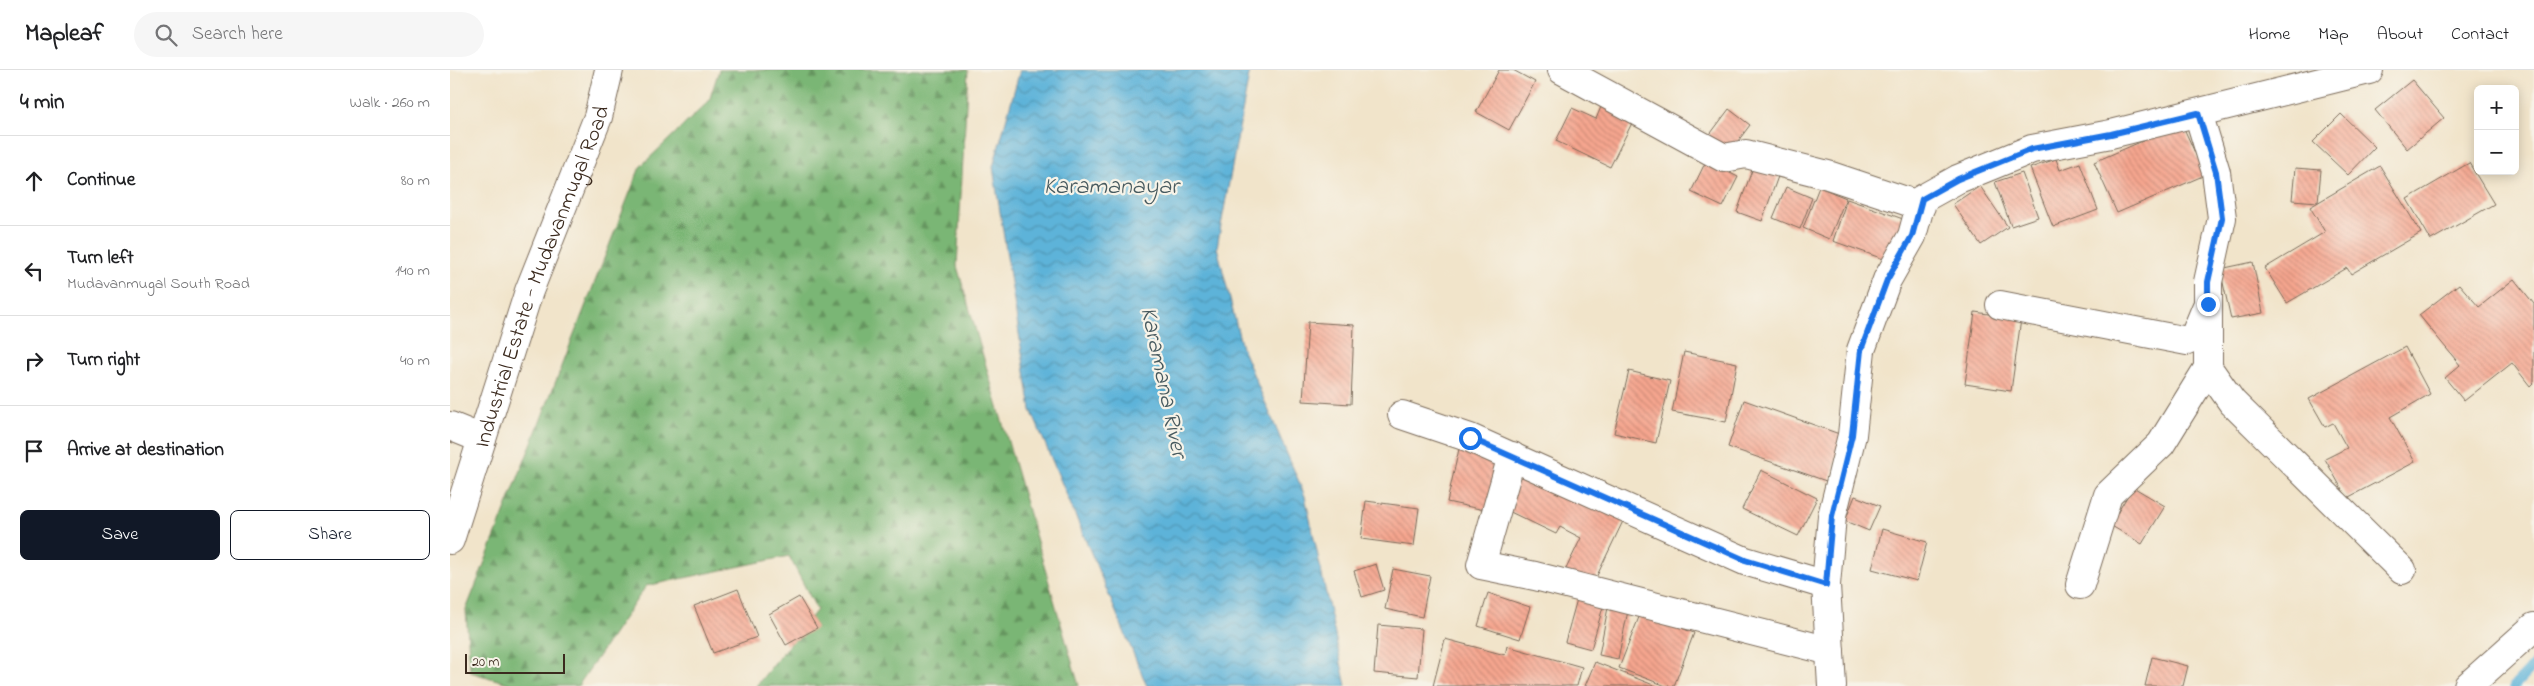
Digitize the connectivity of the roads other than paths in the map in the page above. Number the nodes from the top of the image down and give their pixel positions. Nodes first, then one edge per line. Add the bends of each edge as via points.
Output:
1 (609, 70) edge
2 (1562, 70) edge
3 (2369, 70) edge
4 (2198, 113) junction
5 (1920, 206) junction
6 (2208, 304) junction
7 (2000, 305) dead end
8 (2208, 368) junction
9 (1402, 415) dead end
10 (450, 426) edge
11 (482, 439) junction
12 (1512, 456) junction
13 (450, 540) edge
14 (2402, 570) dead end
15 (1826, 585) junction
16 (2080, 585) dead end
17 (2534, 628) edge
18 (1830, 651) junction
19 (1832, 686) edge
20 (2468, 686) edge

1 - 11 street, Industrial Estate - Mudavanmugal Road via 598,117 529,291
2 - 5 street via 1724,158 1746,154 1828,175
3 - 4 street
4 - 5 street via 2032,149 1958,179 1922,199
4 - 6 street via 2216,172 2222,218 2208,282
5 - 15 street via 1912,236 1887,280 1861,350 1852,435 1832,516
6 - 7 street via 2194,337 2187,341
6 - 8 street
8 - 14 street via 2232,402
8 - 16 street via 2161,444 2108,494
9 - 12 street
10 - 11 street
11 - 13 street, Industrial Estate - Mudavanmugal Road
12 - 15 street via 1745,560
12 - 18 street via 1481,565
15 - 18 street
17 - 20 street
18 - 19 street

